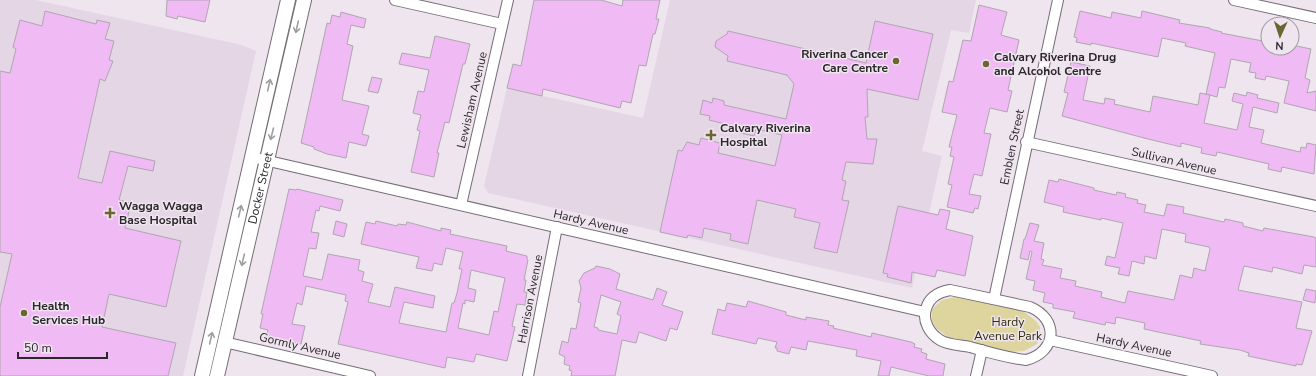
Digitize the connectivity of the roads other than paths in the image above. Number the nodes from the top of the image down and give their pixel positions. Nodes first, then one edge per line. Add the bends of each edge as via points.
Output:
1 (288, 0) edge
2 (304, 0) edge
3 (395, 0) edge
4 (508, 0) edge
5 (1058, 0) edge
6 (1234, 0) edge
7 (1316, 18) edge
8 (502, 24) junction
9 (1026, 142) junction
10 (259, 158) junction
11 (461, 205) junction
12 (1316, 206) edge
13 (557, 227) junction
14 (994, 299) junction
15 (925, 312) junction
16 (1050, 340) junction
17 (224, 342) junction
18 (982, 350) junction
19 (202, 376) edge
20 (217, 376) edge
21 (370, 376) edge
22 (528, 376) edge
23 (976, 376) edge
24 (1212, 376) edge

10 -> 1 main road, Docker Street
2 -> 10 main road, Docker Street
3 - 8 street
4 - 8 street, Lewisham Avenue
5 - 9 street, Emblen Street
6 - 7 street
8 - 11 street, Lewisham Avenue
9 - 12 street, Sullivan Avenue
9 - 14 street, Emblen Street
10 - 11 street, Hardy Avenue
10 -> 17 main road, Docker Street
19 -> 10 main road, Docker Street
11 - 13 street, Hardy Avenue
13 - 15 street, Hardy Avenue
13 - 22 street, Harrison Avenue
14 - 15 street via 950,290 933,296
14 - 16 street via 1038,310 1050,325
15 - 18 street via 928,327 941,341
16 - 18 street via 1043,352 1035,358 1026,360
16 - 24 street, Hardy Avenue
17 - 20 main road, Docker Street
17 - 21 street, Gormly Avenue
18 - 23 street

